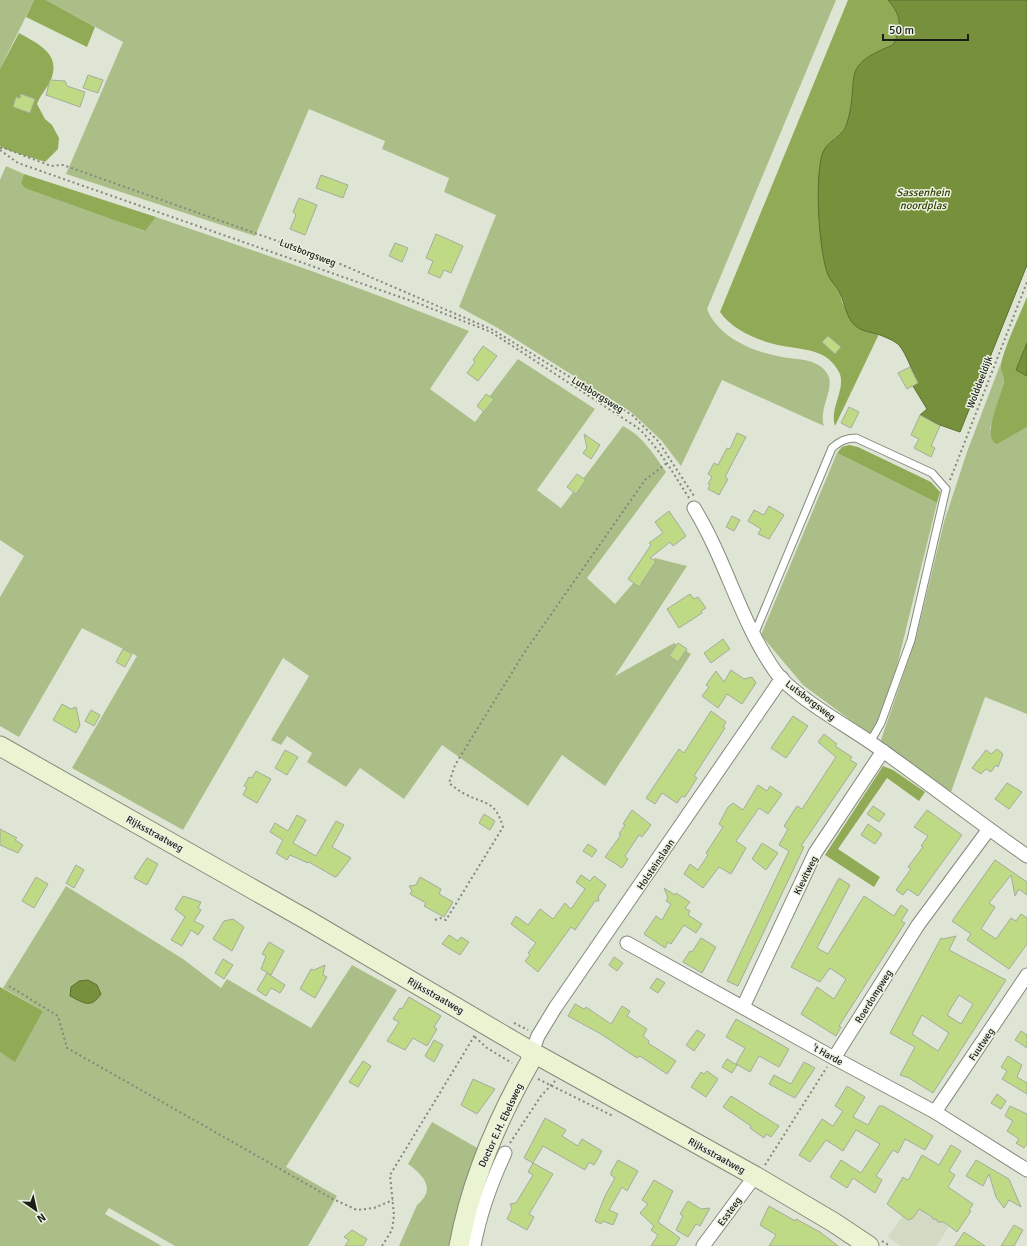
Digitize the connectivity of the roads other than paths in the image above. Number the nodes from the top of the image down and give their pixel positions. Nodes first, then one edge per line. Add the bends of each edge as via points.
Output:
1 (694, 508) road end
2 (754, 635) junction
3 (782, 678) junction
4 (870, 742) junction
5 (0, 746) edge
6 (883, 751) junction
7 (989, 829) junction
8 (1027, 856) edge
9 (627, 943) dead end
10 (1027, 975) edge
11 (743, 1007) junction
12 (532, 1052) junction
13 (834, 1058) junction
14 (935, 1112) junction
15 (505, 1153) road end
16 (1027, 1170) edge
17 (760, 1171) junction
18 (459, 1246) edge
19 (474, 1246) edge
20 (703, 1246) edge
21 (869, 1246) edge

1 - 2 street, Lutsborgsweg via 705,526
2 - 3 street, Lutsborgsweg
2 - 4 lane via 832,448 846,438 856,438 932,473 946,489 911,640 881,723
3 - 4 street, Lutsborgsweg
3 - 12 street, Holsteinslaan via 555,1008 538,1036
4 - 6 street, Lutsborgsweg
5 - 12 main road, Rijksstraatweg via 309,921
6 - 7 street, Lutsborgsweg
6 - 11 street, Kievitweg via 816,853
7 - 8 street, Lutsborgsweg
7 - 13 street, Roerdompweg via 918,925
9 - 11 street, 't Harde
10 - 14 street, Fuutweg
11 - 13 street, 't Harde
12 - 17 main road, Rijksstraatweg
12 - 18 main road, Doctor E.H. Ebelsweg via 530,1062 480,1166
13 - 14 street, 't Harde
14 - 16 street, 't Harde
15 - 19 street via 487,1194
17 - 20 street, Essteeg
17 - 21 main road, Rijksstraatweg

